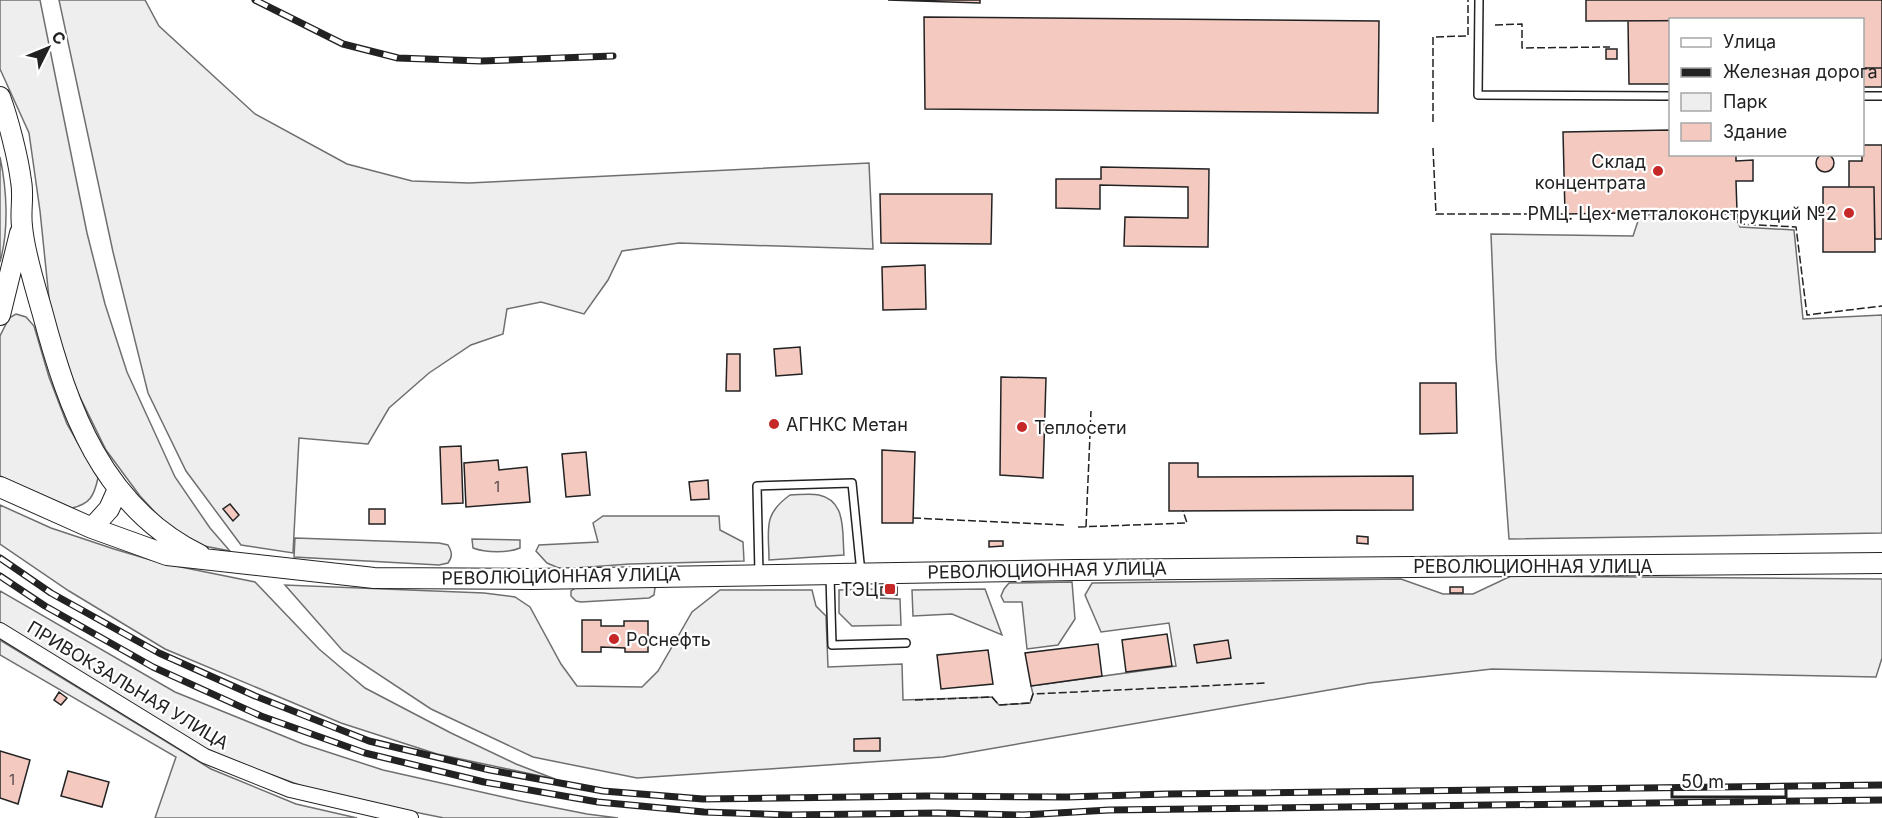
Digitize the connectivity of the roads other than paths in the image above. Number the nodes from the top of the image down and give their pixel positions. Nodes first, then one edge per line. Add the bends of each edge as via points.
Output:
1 (1479, 0) edge
2 (1669, 96) edge
3 (1864, 96) edge
4 (1882, 96) edge
5 (0, 97) edge
6 (0, 124) edge
7 (12, 141) junction
8 (21, 227) junction
9 (0, 315) edge
10 (0, 487) edge
11 (117, 489) junction
12 (92, 528) junction
13 (213, 561) junction
14 (1882, 563) edge
15 (830, 573) junction
16 (861, 573) junction
17 (759, 574) junction
18 (0, 630) edge
19 (906, 643) dead end
20 (411, 818) edge

1 - 2 lane via 1478,95
3 - 4 lane
5 - 7 street
6 - 7 street
7 - 8 street via 22,182
8 - 9 street
8 - 11 street via 57,367 87,440
10 - 12 street, РЕВОЛЮЦИОННАЯ УЛИЦА
11 - 12 street via 109,510
11 - 13 street via 155,527
12 - 13 street, РЕВОЛЮЦИОННАЯ УЛИЦА via 167,555
13 - 17 street, РЕВОЛЮЦИОННАЯ УЛИЦА via 374,578
14 - 16 street, РЕВОЛЮЦИОННАЯ УЛИЦА
15 - 16 street, РЕВОЛЮЦИОННАЯ УЛИЦА
15 - 17 street, РЕВОЛЮЦИОННАЯ УЛИЦА
15 - 19 lane via 832,645
16 - 17 lane via 852,483 757,486
18 - 20 street, ПРИВОКЗАЛЬНАЯ УЛИЦА via 205,756 290,790

